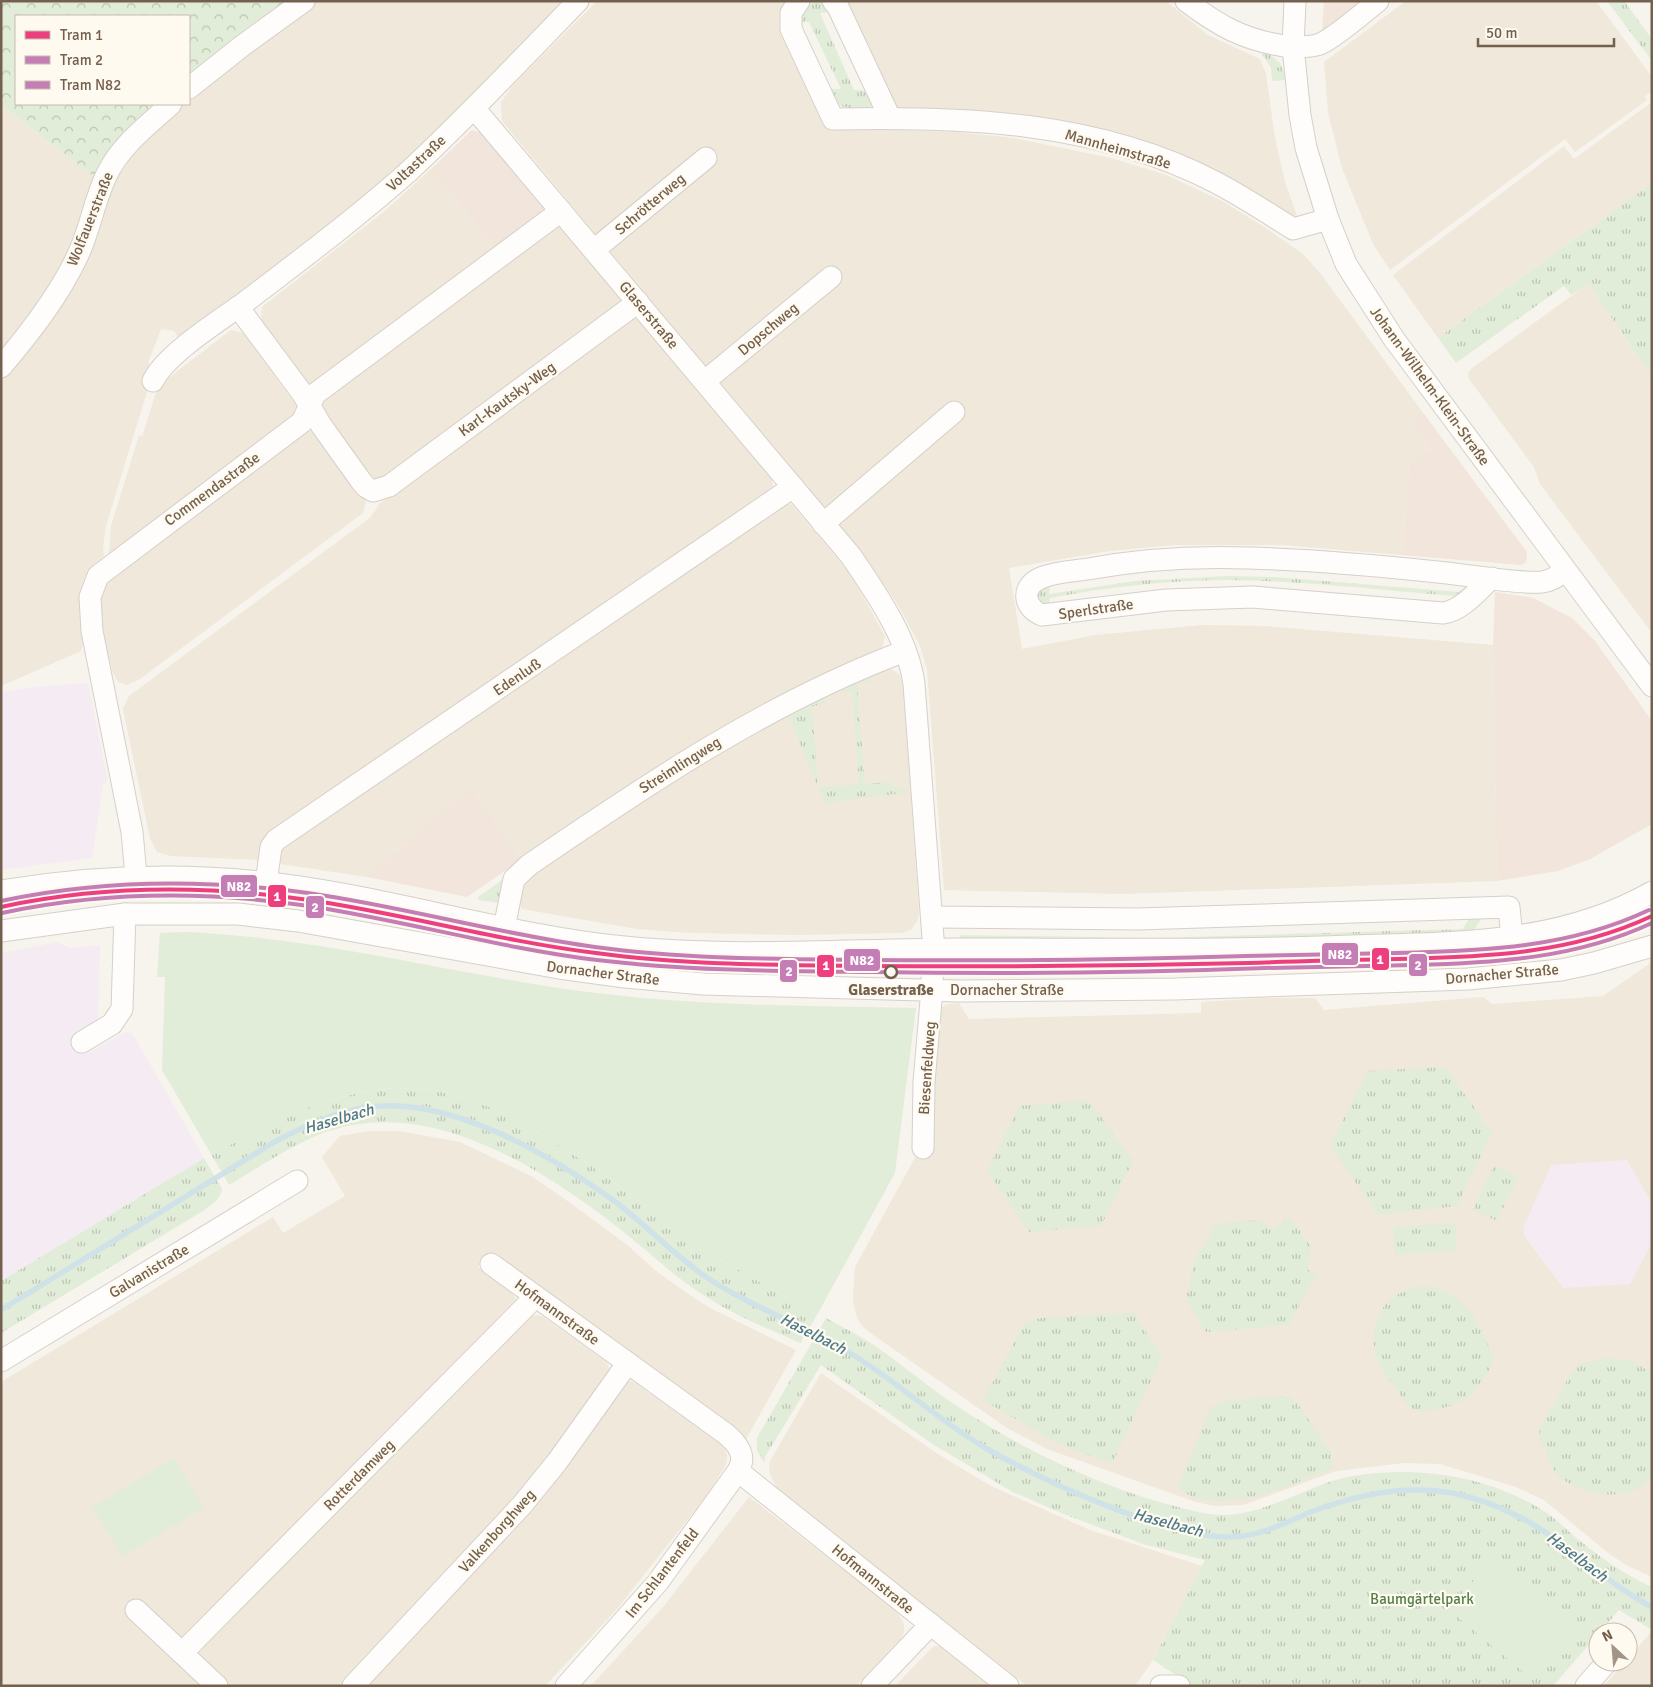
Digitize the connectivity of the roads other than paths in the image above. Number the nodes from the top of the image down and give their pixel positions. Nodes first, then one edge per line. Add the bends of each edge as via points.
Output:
1 (304, 1) edge
2 (578, 1) edge
3 (799, 1) edge
4 (833, 1) edge
5 (1186, 1) edge
6 (1295, 1) edge
7 (1378, 1) edge
8 (1293, 47) junction
9 (190, 87) edge
10 (170, 105) edge
11 (474, 108) junction
12 (890, 118) junction
13 (706, 158) dead end
14 (561, 210) junction
15 (1328, 219) junction
16 (594, 250) junction
17 (831, 277) dead end
18 (638, 302) junction
19 (238, 307) junction
20 (1, 367) edge
21 (153, 381) dead end
22 (704, 382) junction
23 (310, 406) junction
24 (954, 412) dead end
25 (793, 487) junction
26 (823, 524) junction
27 (1566, 571) junction
28 (1492, 578) junction
29 (905, 650) junction
30 (1652, 686) edge
31 (136, 876) junction
32 (266, 882) junction
33 (1, 891) edge
34 (1652, 892) edge
35 (125, 914) junction
36 (932, 917) junction
37 (504, 928) junction
38 (1, 931) edge
39 (1512, 938) junction
40 (1652, 946) edge
41 (933, 950) junction
42 (932, 990) junction
43 (82, 1042) dead end
44 (923, 1148) dead end
45 (297, 1182) dead end
46 (491, 1264) dead end
47 (536, 1297) junction
48 (1, 1361) edge
49 (627, 1364) junction
50 (739, 1461) junction
51 (136, 1610) dead end
52 (930, 1624) junction
53 (182, 1652) junction
54 (1598, 1672) edge
55 (217, 1686) edge
56 (353, 1686) edge
57 (566, 1686) edge
58 (872, 1686) edge
59 (1008, 1686) edge
60 (1586, 1686) edge

1 - 9 street
2 - 11 street, Voltastraße
3 - 12 street, Mannheimstraße via 791,13 791,30 833,119
4 - 12 street
5 - 8 street via 1230,31 1262,42
6 - 8 street, Johann-Wilhelm-Klein-Straße
7 - 8 street via 1322,43
8 - 15 street, Johann-Wilhelm-Klein-Straße via 1306,148
10 - 20 street, Wolfauerstraße via 137,134 106,175 78,255 60,289
11 - 14 street, Glaserstraße
11 - 19 street, Voltastraße via 354,217
12 - 15 street, Mannheimstraße via 1013,124 1091,139 1146,154 1214,182 1293,229
13 - 16 street, Schrötterweg
14 - 16 street, Glaserstraße
14 - 23 street, Commendastraße via 316,394
15 - 27 street, Johann-Wilhelm-Klein-Straße via 1346,264 1385,326
16 - 18 street, Glaserstraße
17 - 22 street, Dopschweg
18 - 22 street, Glaserstraße
18 - 23 street, Karl-Kautsky-Weg via 389,486 373,490 366,487
19 - 21 street, Voltastraße via 168,362
19 - 23 street
22 - 25 street, Glaserstraße
23 - 31 street, Commendastraße via 302,422 110,564 93,585 90,597 92,632 132,832
24 - 26 street
25 - 26 street, Glaserstraße
25 - 32 street, Edenluß via 276,840 271,847
26 - 29 street, Glaserstraße via 862,572
27 - 28 street, Sperlstraße via 1543,582
27 - 30 street, Johann-Wilhelm-Klein-Straße
28 - 28 street, Sperlstraße via 1289,560 1206,557 1118,564 1041,577 1031,585 1027,597 1031,608 1042,615 1156,601 1253,597 1443,613 1454,610
29 - 36 street, Glaserstraße via 914,689
29 - 37 street, Streimlingweg via 828,683 717,740 530,865 514,879
31 - 32 street, Dornacher Straße
31 - 33 street, Dornacher Straße via 57,882
32 - 37 street, Dornacher Straße
34 - 39 street, Dornacher Straße via 1597,918
35 - 38 street, Dornacher Straße
35 - 42 street, Dornacher Straße via 207,912 267,917 625,977 703,984
35 - 43 street via 122,1009 112,1024
36 - 39 street via 1138,920 1509,907
36 - 41 street, Glaserstraße
37 - 41 street, Dornacher Straße via 595,944 669,950
39 - 41 street, Dornacher Straße via 1208,951
40 - 42 street, Dornacher Straße via 1561,970 1468,979 1175,988
41 - 42 street, Glaserstraße
42 - 44 street, Biesenfeldweg via 924,1082
45 - 48 street, Galvanistraße
46 - 47 street, Hofmannstraße
47 - 49 street, Hofmannstraße
47 - 53 street, Rotterdamweg
49 - 50 street, Hofmannstraße via 726,1434
49 - 56 street, Valkenborghweg via 522,1505
50 - 52 street, Hofmannstraße
50 - 57 street, Im Schlantenfeld via 656,1584
51 - 53 street
52 - 58 street
52 - 59 street, Hofmannstraße
53 - 55 street
54 - 60 street

